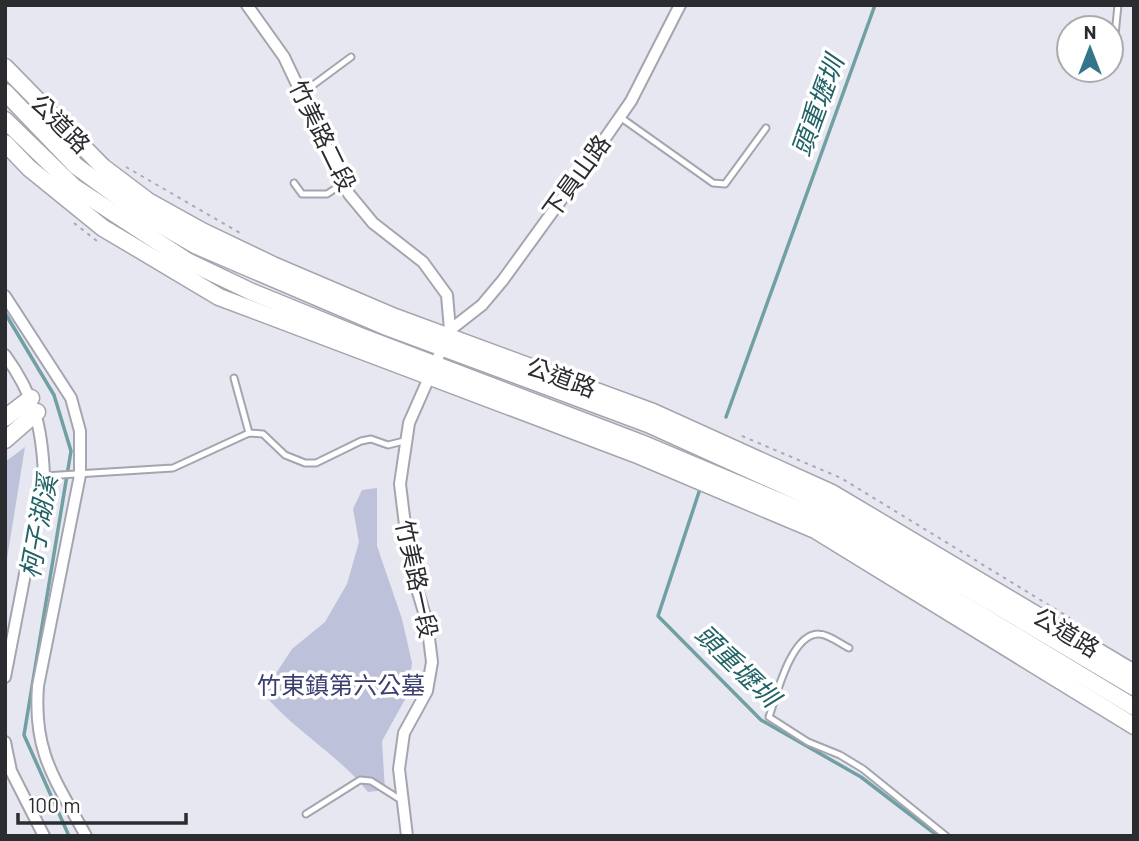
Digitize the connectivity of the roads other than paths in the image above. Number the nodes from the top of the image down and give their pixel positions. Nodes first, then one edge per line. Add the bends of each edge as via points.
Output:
1 (247, 5) edge
2 (680, 5) edge
3 (351, 57) dead end
4 (5, 67) edge
5 (5, 92) edge
6 (301, 94) junction
7 (620, 117) junction
8 (5, 120) edge
9 (766, 128) dead end
10 (5, 143) edge
11 (294, 183) dead end
12 (344, 183) junction
13 (5, 296) edge
14 (447, 338) junction
15 (5, 355) edge
16 (433, 372) junction
17 (234, 379) dead end
18 (34, 405) junction
19 (5, 418) edge
20 (250, 433) junction
21 (5, 440) edge
22 (404, 441) junction
23 (80, 475) junction
24 (44, 476) junction
25 (849, 648) dead end
26 (1134, 673) edge
27 (5, 677) edge
28 (1134, 687) edge
29 (1134, 707) edge
30 (1134, 726) edge
31 (5, 742) edge
32 (401, 800) junction
33 (306, 814) dead end
34 (44, 836) edge
35 (86, 836) edge
36 (407, 836) edge
37 (946, 836) edge

1 - 6 street, 竹美路二段 via 284,57
2 - 7 street, 下員山路
3 - 6 lane
4 - 14 street, 公道路 via 103,167 148,201 274,265
5 - 14 street, 公道路 via 76,166 197,246 262,275
6 - 12 street, 竹美路二段
7 - 9 lane via 713,183 725,184
7 - 14 street, 下員山路 via 503,280
8 - 16 street, 公道路 via 74,187 187,261
10 - 16 street, 公道路 via 103,228 219,297
11 - 12 lane via 302,194 327,194
12 - 14 street, 竹美路二段 via 373,223 436,276 447,295
13 - 23 street via 71,398 80,431
14 - 16 street, 竹美路二段
14 - 26 street, 公道路 via 653,412 832,493
14 - 28 street, 公道路 via 825,504
15 - 18 street via 25,382
16 - 22 street, 竹美路二段
16 - 29 street, 公道路 via 640,443 822,519
16 - 30 street, 公道路 via 815,530
17 - 20 lane
18 - 19 street
18 - 21 street
18 - 24 street
20 - 22 lane via 263,434 285,455 305,463 316,463 361,441 388,445
20 - 23 lane via 173,468
22 - 32 street, 竹美路一段 via 402,523 427,622 432,662 427,691 404,733
23 - 24 lane
23 - 35 street via 36,714 37,735 47,763
24 - 27 street
25 - 37 lane via 820,634 808,636 785,669 769,717 863,769
31 - 34 street via 11,771
32 - 33 lane via 371,781 360,780
32 - 36 street, 竹美路一段

